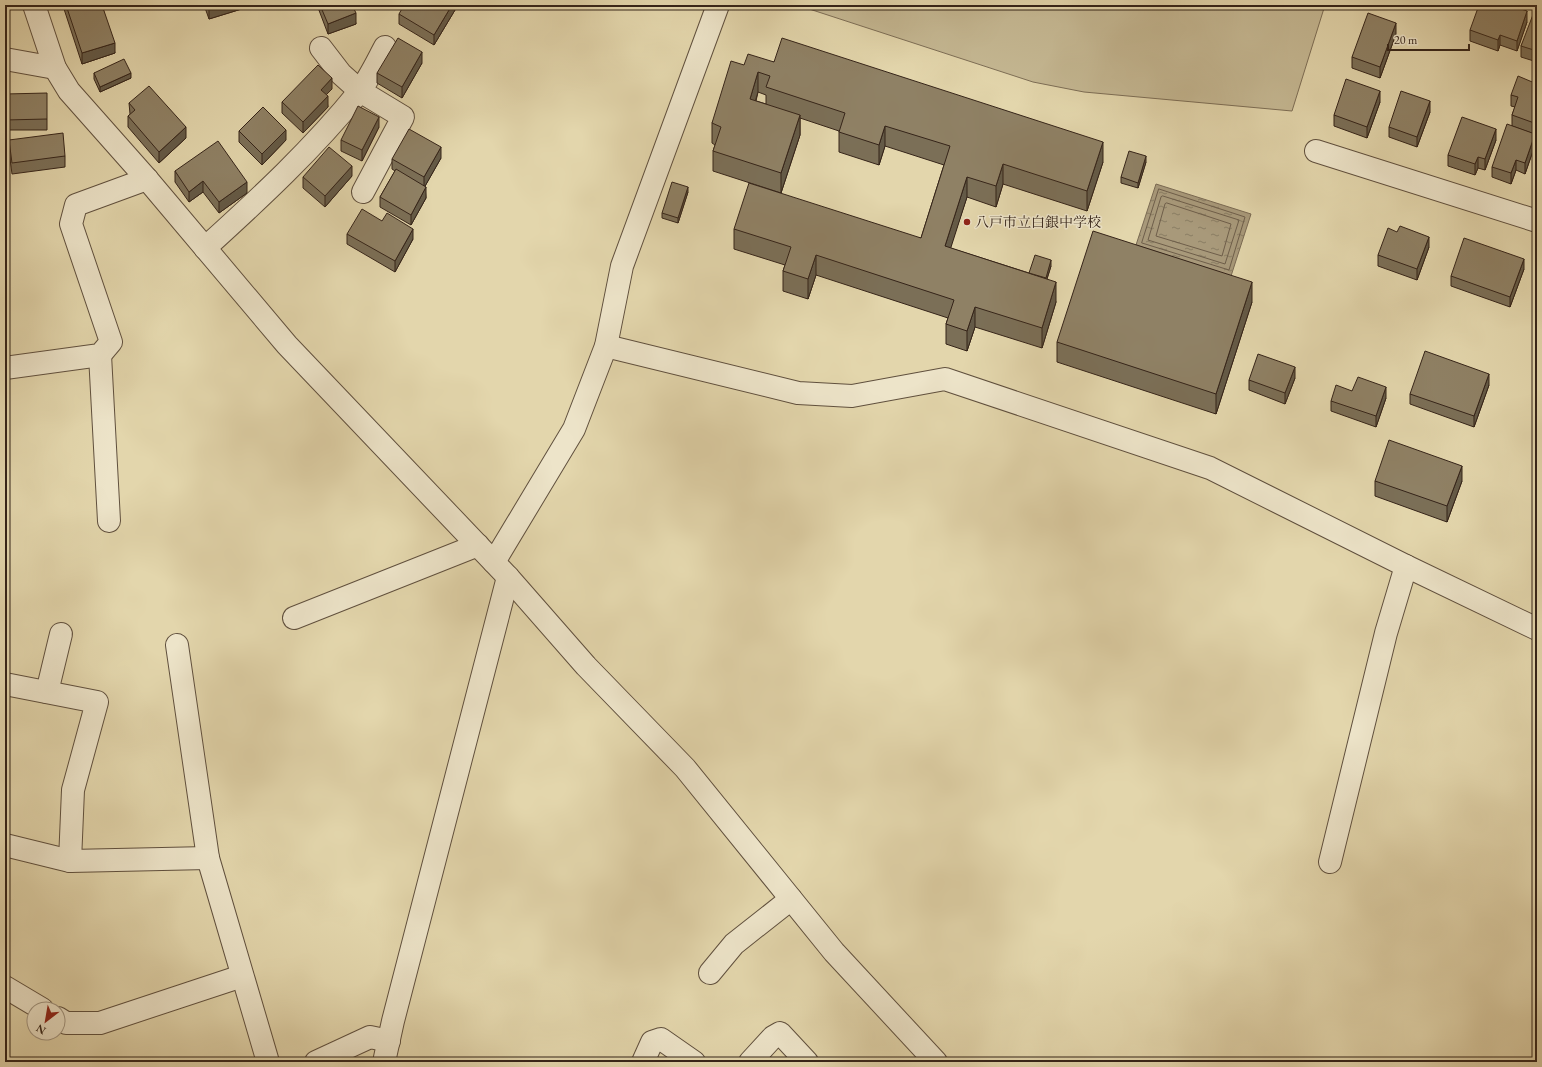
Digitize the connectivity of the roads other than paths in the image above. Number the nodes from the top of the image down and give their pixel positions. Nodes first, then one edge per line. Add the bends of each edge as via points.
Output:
1 (34, 5) edge
2 (718, 5) edge
3 (321, 48) dead end
4 (385, 48) dead end
5 (5, 59) edge
6 (55, 68) junction
7 (360, 91) junction
8 (1316, 151) dead end
9 (147, 179) junction
10 (363, 192) dead end
11 (1537, 221) edge
12 (205, 248) junction
13 (606, 346) junction
14 (100, 355) junction
15 (5, 368) edge
16 (109, 520) dead end
17 (478, 545) junction
18 (1406, 566) junction
19 (501, 569) junction
20 (294, 618) dead end
21 (1537, 629) edge
22 (60, 634) dead end
23 (177, 645) dead end
24 (5, 684) edge
25 (47, 692) junction
26 (5, 845) edge
27 (208, 858) junction
28 (70, 861) junction
29 (1330, 862) dead end
30 (791, 899) junction
31 (710, 973) dead end
32 (242, 976) junction
33 (5, 986) edge
34 (29, 1001) edge
35 (66, 1023) edge
36 (389, 1041) junction
37 (268, 1062) edge
38 (316, 1062) edge
39 (384, 1062) edge
40 (643, 1062) edge
41 (694, 1062) edge
42 (750, 1062) edge
43 (807, 1062) edge
44 (936, 1062) edge

1 - 6 street
2 - 13 street via 622,266
3 - 7 street via 341,74
4 - 7 street
5 - 6 street
6 - 9 street via 69,90
7 - 10 street via 403,117
7 - 12 street via 259,200
8 - 11 street
9 - 12 street
9 - 14 street via 76,205 71,224 111,342
12 - 17 street via 287,345
13 - 18 street via 798,393 852,396 945,379 1210,468
13 - 19 street via 574,429
14 - 15 street
14 - 16 street
17 - 19 street
17 - 20 street
18 - 21 street
18 - 29 street via 1386,633
19 - 30 street via 586,666 685,768
19 - 36 street
22 - 25 street
23 - 27 street
24 - 25 street
25 - 28 street via 97,702 73,790
26 - 28 street
27 - 28 street
27 - 32 street
30 - 31 street via 734,944
30 - 44 street via 834,952
32 - 35 street via 100,1023
32 - 37 street
33 - 34 street
36 - 38 street via 370,1038
36 - 39 street
40 - 41 street via 652,1042 662,1039
42 - 43 street via 780,1033

